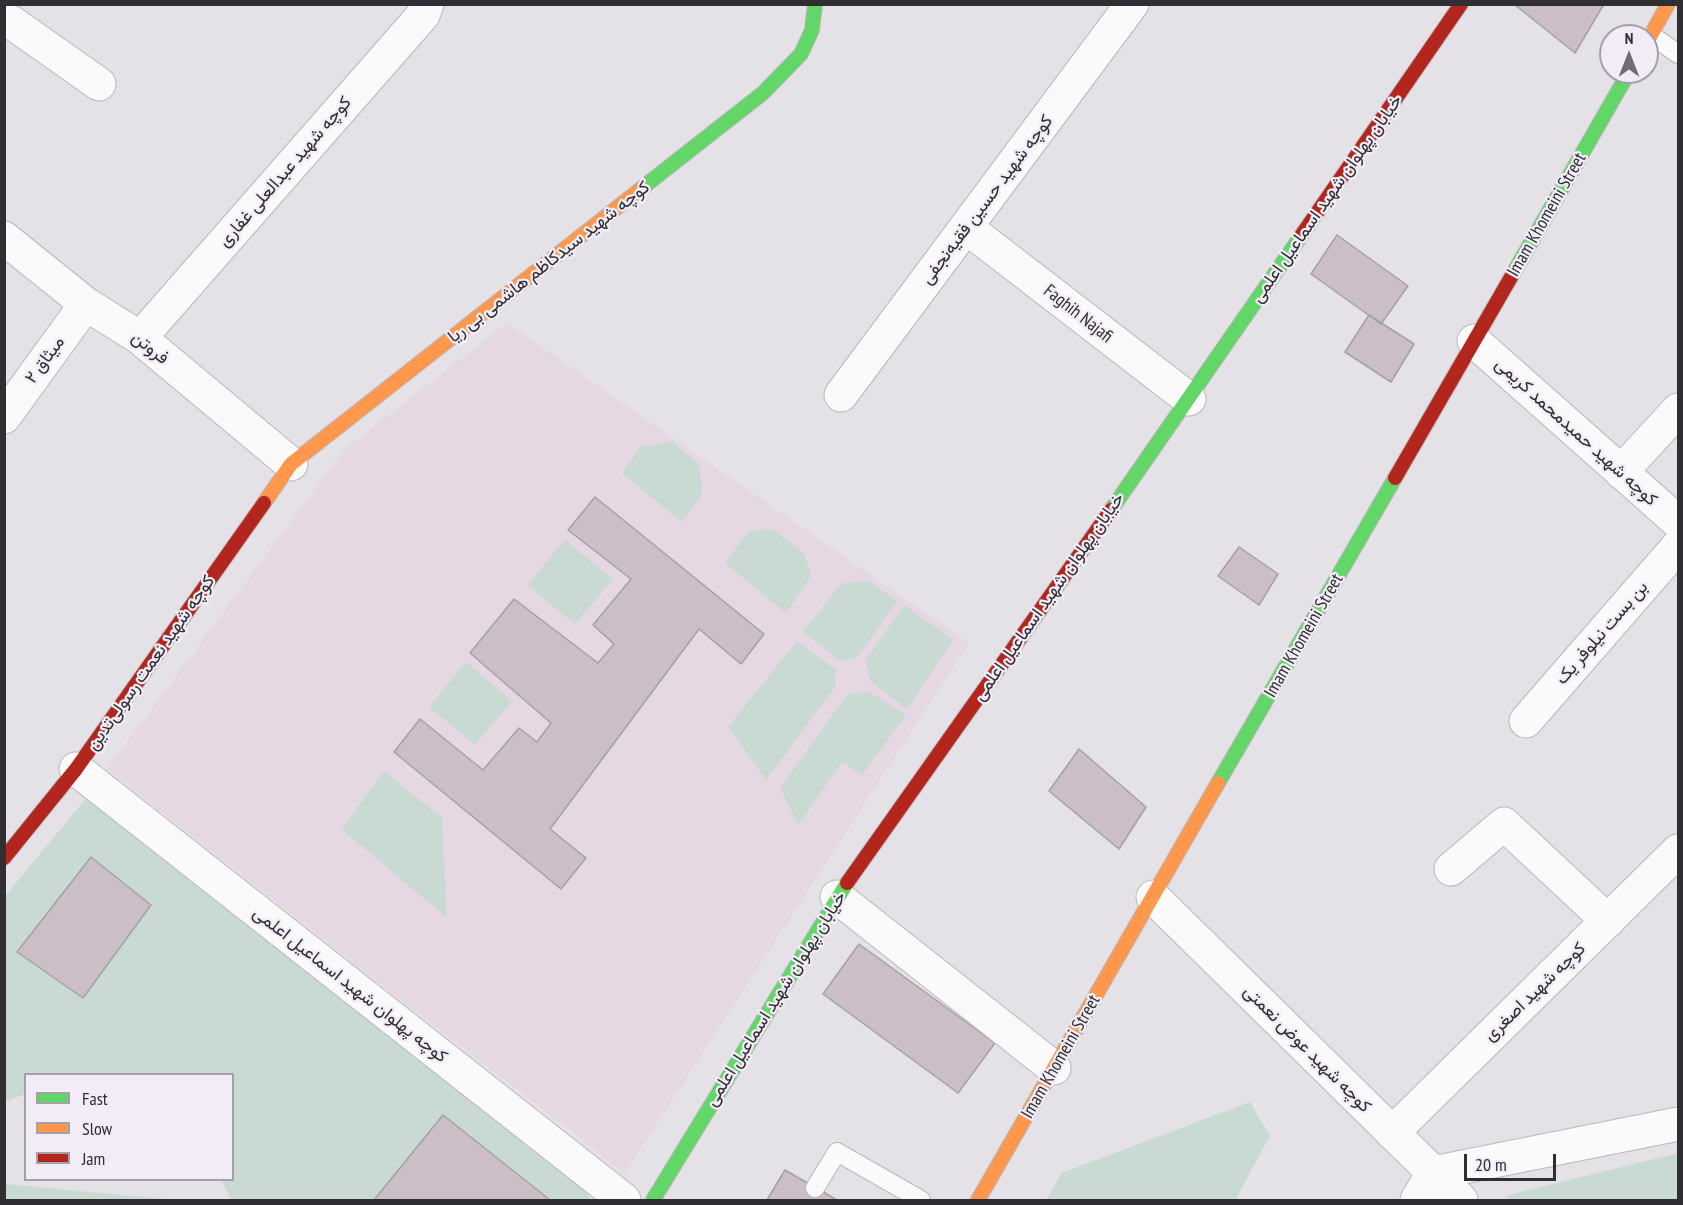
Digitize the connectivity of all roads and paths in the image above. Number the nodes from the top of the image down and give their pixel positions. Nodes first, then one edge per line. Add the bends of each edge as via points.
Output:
1 (427, 4) edge
2 (815, 4) edge
3 (1132, 4) edge
4 (1461, 4) edge
5 (1668, 4) edge
6 (13, 19) edge
7 (1657, 24) edge
8 (1659, 44) edge
9 (1678, 54) edge
10 (99, 84) dead end
11 (1622, 84) edge
12 (967, 228) junction
13 (4, 238) edge
14 (86, 304) junction
15 (140, 338) junction
16 (1474, 341) junction
17 (841, 395) dead end
18 (1189, 399) junction
19 (1678, 410) edge
20 (4, 417) edge
21 (291, 464) junction
22 (1621, 472) junction
23 (1678, 522) edge
24 (1678, 546) edge
25 (1526, 721) dead end
26 (76, 770) junction
27 (1678, 851) edge
28 (4, 858) edge
29 (1451, 869) dead end
30 (837, 897) junction
31 (1153, 897) junction
32 (1608, 921) junction
33 (1054, 1068) junction
34 (1678, 1124) edge
35 (1392, 1133) junction
36 (1434, 1173) junction
37 (815, 1188) dead end
38 (624, 1200) edge
39 (653, 1200) edge
40 (921, 1200) edge
41 (978, 1200) edge
42 (1417, 1200) edge
43 (1461, 1200) edge

1 - 15 street, کوچه شهید عبدالعلی غفاری via 423,15
2 - 21 street, کوچه شهید سیدکاظم هاشمی بی ریا via 812,30 801,54 763,93
3 - 12 street, کوچه شهید حسین فقیه‌نجفی
4 - 18 street, خیابان پهلوان شهید اسماعیل اعلمی
5 - 7 street
6 - 10 street
8 - 9 lane
11 - 16 street, Imam Khomeini Street
12 - 17 street, کوچه شهید حسین فقیه‌نجفی
12 - 18 street, Faghih Najafi
13 - 14 street, فروتن
14 - 15 street, فروتن
14 - 20 street, میثاق ۲
15 - 21 street, فروتن
16 - 22 street, کوچه شهید حمیدمحمد کریمی
16 - 31 street, Imam Khomeini Street
18 - 30 street, خیابان پهلوان شهید اسماعیل اعلمی
19 - 22 street
21 - 26 street, کوچه شهید نعمت رسولی‌تدین
22 - 23 street, کوچه شهید حمیدمحمد کریمی
24 - 25 street, بن بست نیلوفر یک
26 - 28 street, کوچه شهید نعمت رسولی‌تدین
26 - 38 street, کوچه پهلوان شهید اسماعیل اعلمی
27 - 32 street, کوچه شهید اصغری
29 - 32 street via 1504,824
30 - 33 street
30 - 39 street, خیابان پهلوان شهید اسماعیل اعلمی
31 - 33 street, Imam Khomeini Street
31 - 35 street, کوچه شهید عوض نعمتی
32 - 35 street, کوچه شهید اصغری
33 - 41 street, Imam Khomeini Street
34 - 36 street
35 - 36 street, کوچه شهید عوض نعمتی
36 - 42 street
36 - 43 street, کوچه شهید عوض نعمتی
37 - 40 lane via 837,1152

